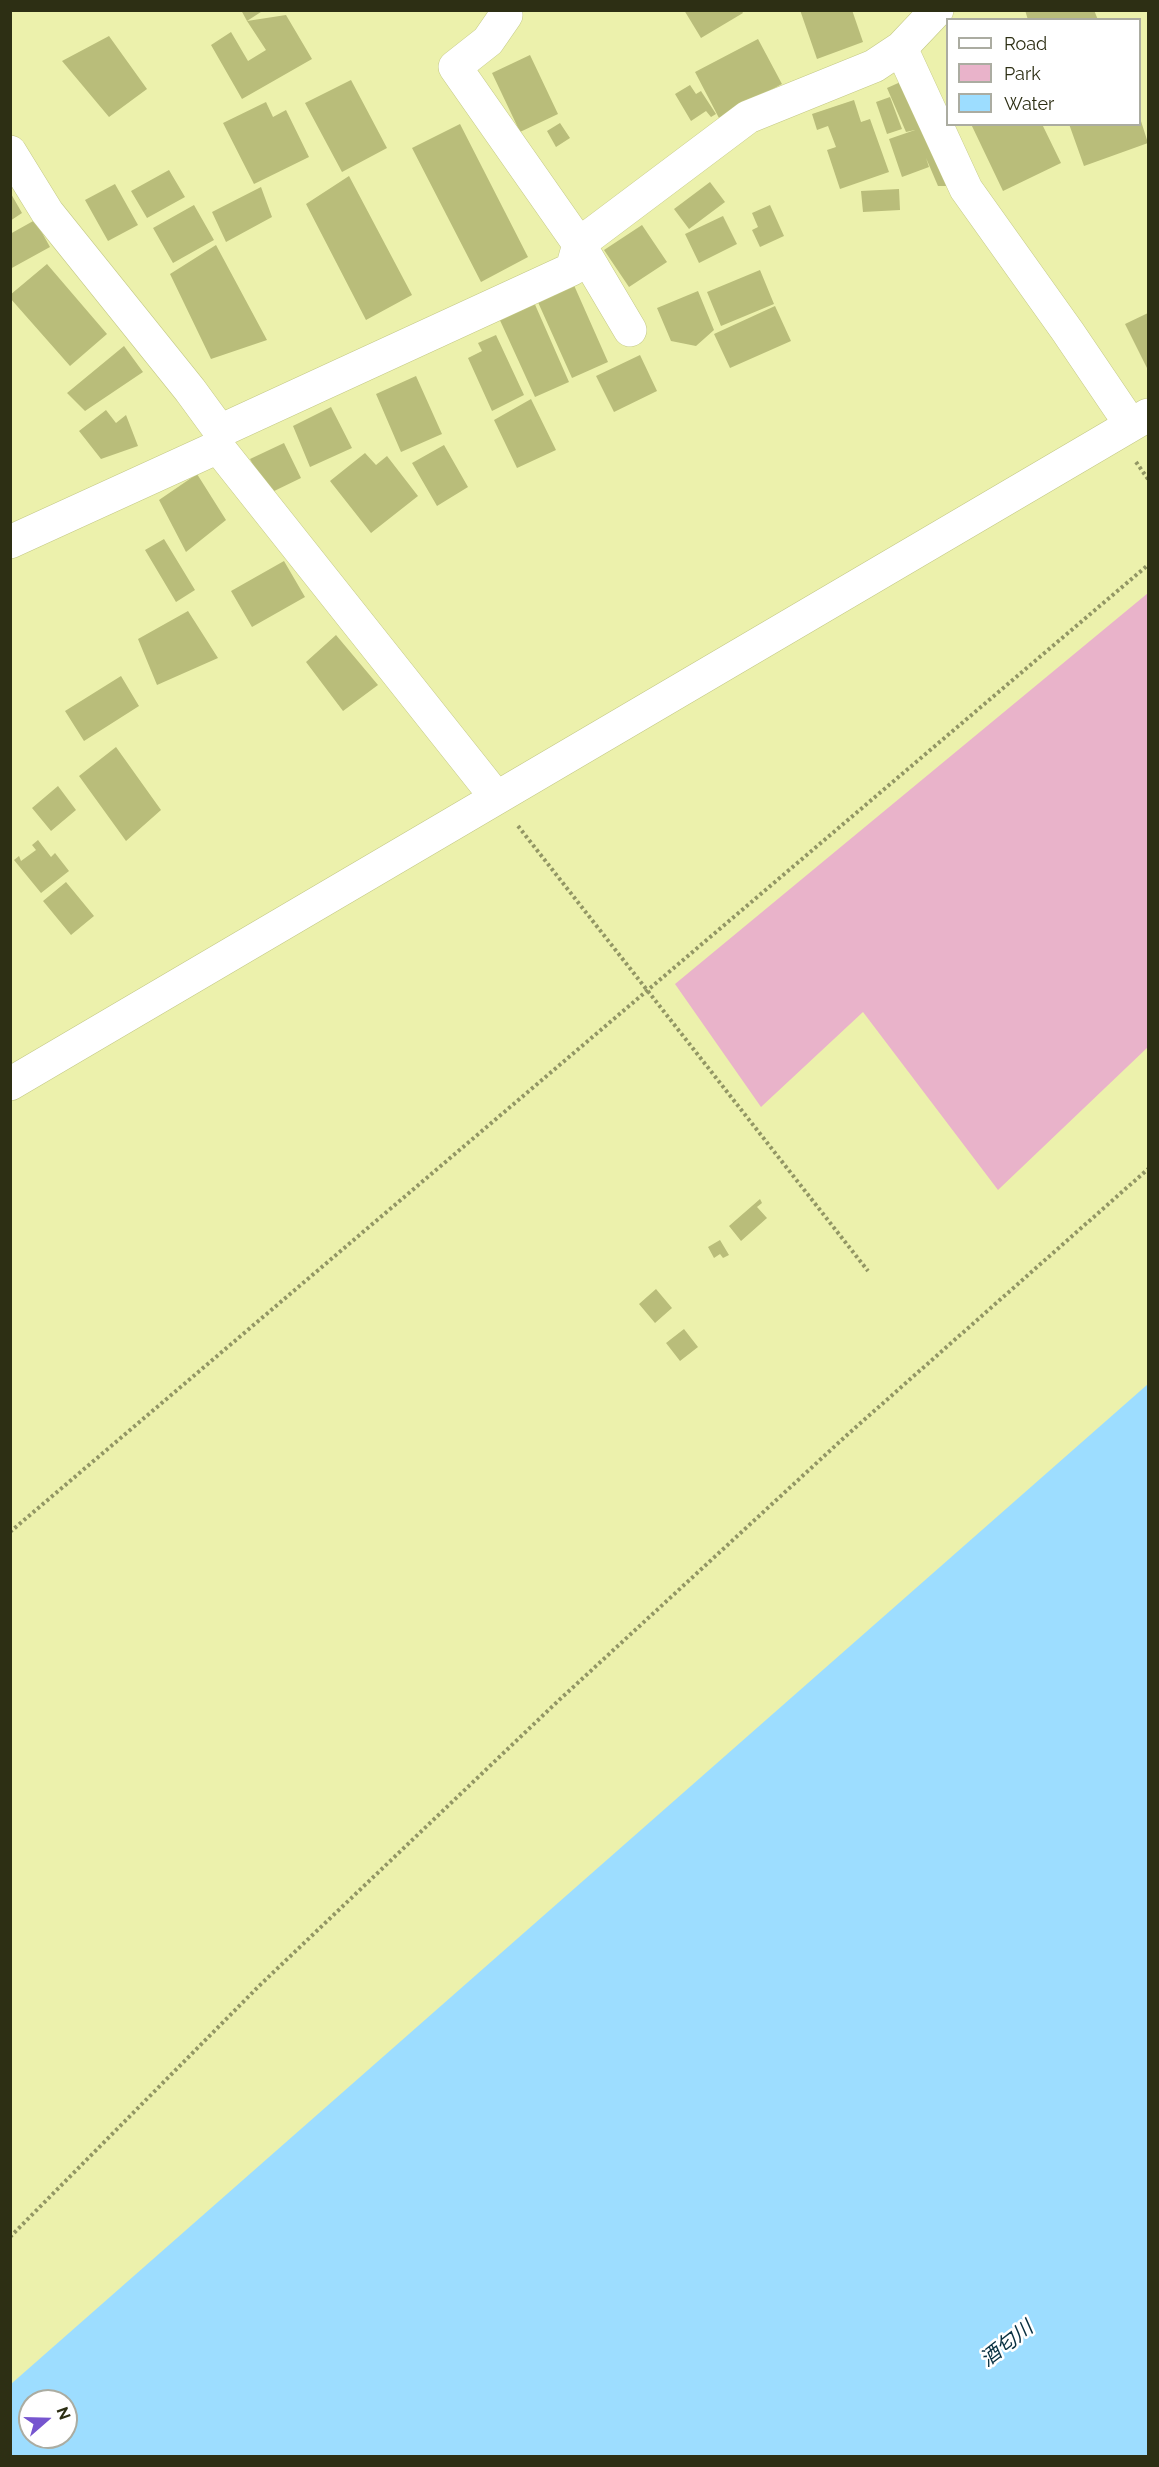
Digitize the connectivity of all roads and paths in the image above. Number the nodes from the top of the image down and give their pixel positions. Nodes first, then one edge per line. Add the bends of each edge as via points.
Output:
1 (504, 10) edge
2 (937, 10) edge
3 (901, 48) junction
4 (10, 152) edge
5 (579, 244) junction
6 (630, 330) dead end
7 (1140, 420) edge
8 (219, 439) junction
9 (10, 542) edge
10 (1149, 565) edge
11 (496, 797) junction
12 (646, 992) junction
13 (10, 1084) edge
14 (1149, 1169) edge
15 (868, 1272) dead end
16 (10, 1532) edge
17 (10, 2237) edge

1 - 5 street via 506,15 488,41 455,67
2 - 3 street
3 - 5 street via 874,66 748,117
3 - 7 street via 966,189 1068,332
4 - 8 street via 47,212 190,390
5 - 6 street
5 - 8 street via 572,269
7 - 11 street
8 - 9 street
8 - 11 street
10 - 12 path
11 - 12 path
11 - 13 street
12 - 15 path
12 - 16 path
14 - 17 path via 847,1435 557,1702 259,1986

